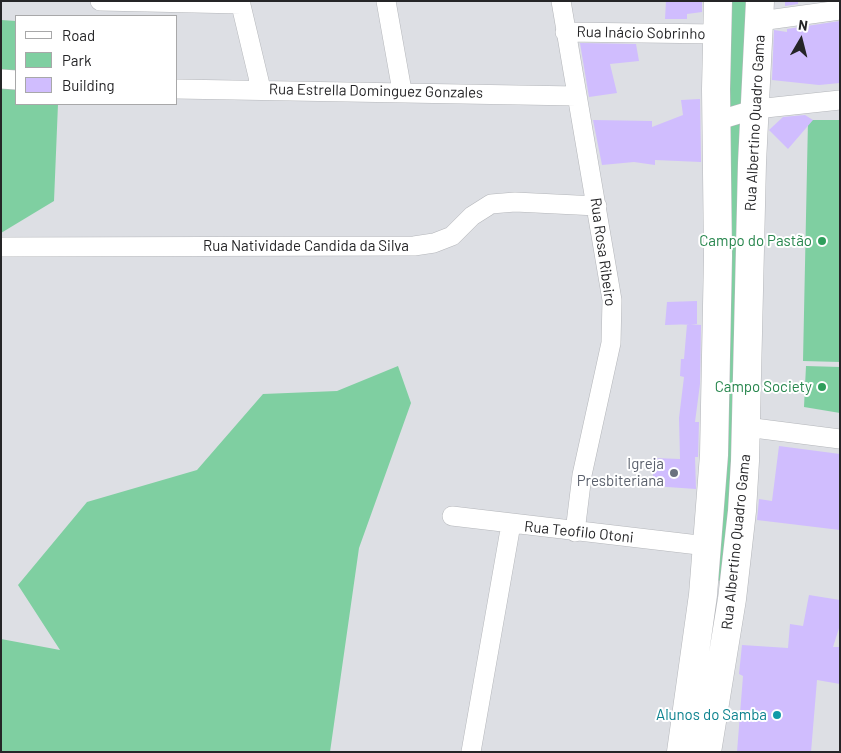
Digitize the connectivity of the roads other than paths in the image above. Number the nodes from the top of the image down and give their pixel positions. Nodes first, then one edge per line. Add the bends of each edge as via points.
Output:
1 (100, 1) edge
2 (386, 1) edge
3 (560, 1) edge
4 (718, 1) edge
5 (240, 3) edge
6 (840, 10) edge
7 (760, 11) edge
8 (565, 32) junction
9 (718, 34) junction
10 (1, 79) edge
11 (15, 80) edge
12 (178, 89) edge
13 (260, 89) junction
14 (402, 91) junction
15 (576, 96) junction
16 (840, 100) edge
17 (756, 109) junction
18 (716, 121) junction
19 (597, 206) junction
20 (1, 247) edge
21 (746, 427) junction
22 (840, 439) edge
23 (452, 516) dead end
24 (511, 524) junction
25 (575, 532) junction
26 (707, 546) junction
27 (703, 595) junction
28 (732, 599) junction
29 (471, 752) edge
30 (681, 752) edge
31 (707, 752) edge

1 - 5 street
2 - 14 street
3 - 8 street, Rua Rosa Ribeiro
4 - 9 main road, Rua Albertino Quadro Gama
5 - 13 street
6 - 7 street
7 - 17 main road, Rua Albertino Quadro Gama
8 - 9 street, Rua Inácio Sobrinho
8 - 15 street, Rua Rosa Ribeiro
9 - 18 main road, Rua Albertino Quadro Gama
10 - 11 street
12 - 13 street, Rua Estrella Dominguez Gonzales
13 - 14 street, Rua Estrella Dominguez Gonzales
14 - 15 street, Rua Estrella Dominguez Gonzales
15 - 19 street, Rua Rosa Ribeiro
16 - 17 street
17 - 18 street
17 - 21 main road, Rua Albertino Quadro Gama
18 - 26 main road, Rua Albertino Quadro Gama via 715,410
19 - 20 street, Rua Natividade Candida da Silva via 491,204 472,216 452,236 414,246
19 - 25 street, Rua Rosa Ribeiro via 612,300 611,343 586,457
21 - 22 street
21 - 28 main road, Rua Albertino Quadro Gama via 742,511
23 - 24 street, Rua Teofilo Otoni
24 - 25 street, Rua Teofilo Otoni
24 - 29 street
25 - 26 street, Rua Teofilo Otoni
26 - 27 main road, Rua Albertino Quadro Gama
27 - 28 main road
27 - 30 main road, Rua Albertino Quadro Gama
28 - 31 main road, Rua Albertino Quadro Gama

